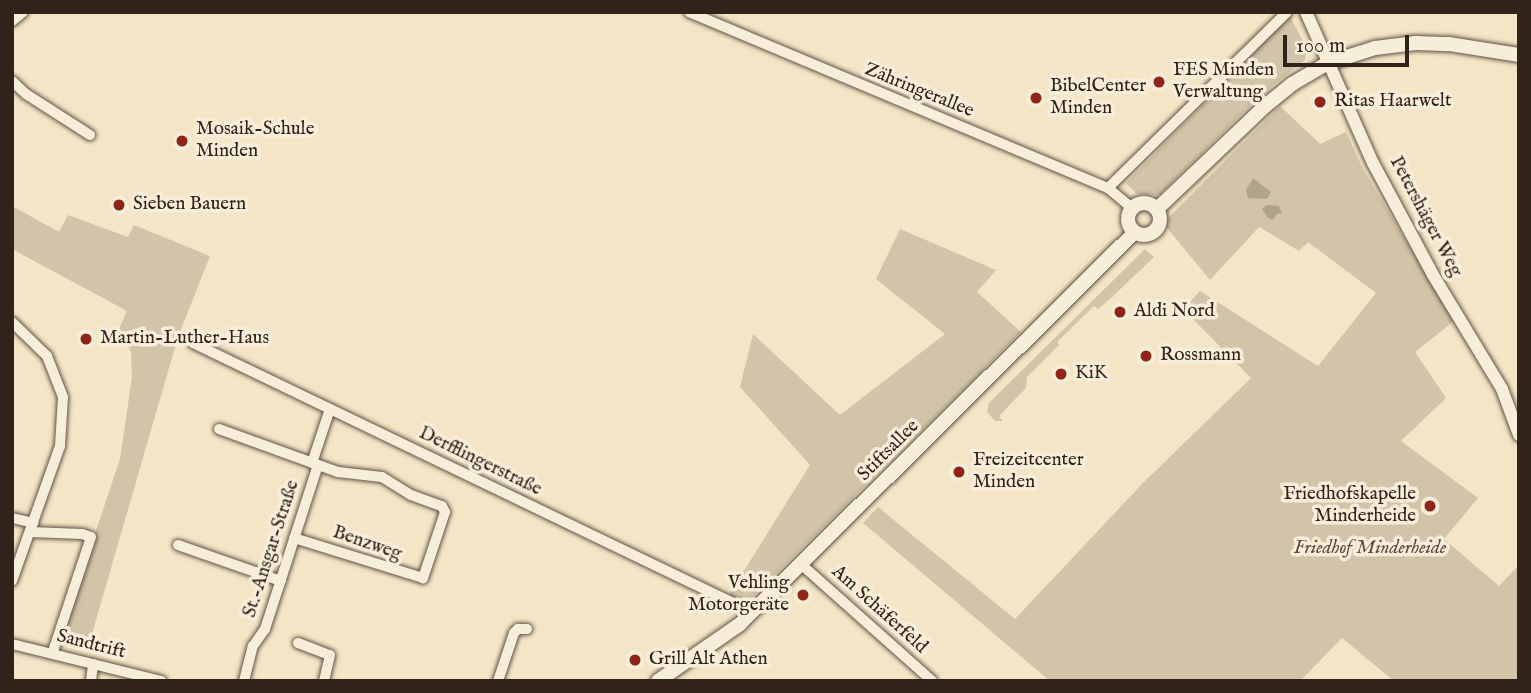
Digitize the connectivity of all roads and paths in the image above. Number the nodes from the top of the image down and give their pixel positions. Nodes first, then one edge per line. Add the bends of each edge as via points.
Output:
1 (689, 12) edge
2 (1287, 12) edge
3 (1306, 12) edge
4 (713, 17) edge
5 (1519, 55) edge
6 (1328, 63) junction
7 (12, 81) edge
8 (90, 135) dead end
9 (1108, 188) junction
10 (1132, 208) junction
11 (1157, 209) junction
12 (1134, 233) junction
13 (12, 322) edge
14 (193, 343) dead end
15 (330, 409) junction
16 (219, 429) dead end
17 (1519, 435) edge
18 (315, 464) junction
19 (12, 517) edge
20 (32, 528) junction
21 (294, 538) junction
22 (178, 545) dead end
23 (802, 565) junction
24 (12, 581) edge
25 (281, 581) junction
26 (752, 612) junction
27 (527, 629) dead end
28 (298, 643) dead end
29 (12, 644) edge
30 (52, 654) junction
31 (93, 664) junction
32 (91, 681) edge
33 (162, 681) edge
34 (244, 681) edge
35 (324, 681) edge
36 (498, 681) edge
37 (658, 681) edge
38 (932, 681) edge

1 - 4 street, Zähringerallee
2 - 9 street
3 - 6 street, Petershäger Weg
4 - 9 street, Zähringerallee
5 - 6 main road via 1416,43 1375,48
6 - 11 main road via 1265,106
6 - 17 street, Petershäger Weg via 1409,233 1502,389
7 - 8 street
9 - 10 street, Zähringerallee
10 - 11 main road via 1144,203
10 - 12 main road via 1127,221
11 - 12 main road via 1159,223 1154,232
12 - 23 main road, Stiftsallee
13 - 20 street via 47,356 63,397 60,446
14 - 15 street, Derfflingerstraße
15 - 18 street, St.-Ansgar-Straße
15 - 26 street, Derfflingerstraße
16 - 18 street
18 - 21 street, St.-Ansgar-Straße
18 - 21 street, Benzweg via 382,477 411,495 442,506 445,512 423,578
19 - 20 street
20 - 24 street
20 - 30 street via 91,537
21 - 25 street, St.-Ansgar-Straße
22 - 25 street
23 - 26 main road, Stiftsallee
23 - 38 street, Am Schäferfeld
25 - 34 street, St.-Ansgar-Straße via 265,629 253,646
26 - 37 main road, Stiftsallee via 709,648
27 - 36 street via 514,633
28 - 35 street via 330,655
29 - 30 street, Sandtrift
30 - 31 street, Sandtrift
31 - 32 street
31 - 33 street, Sandtrift

